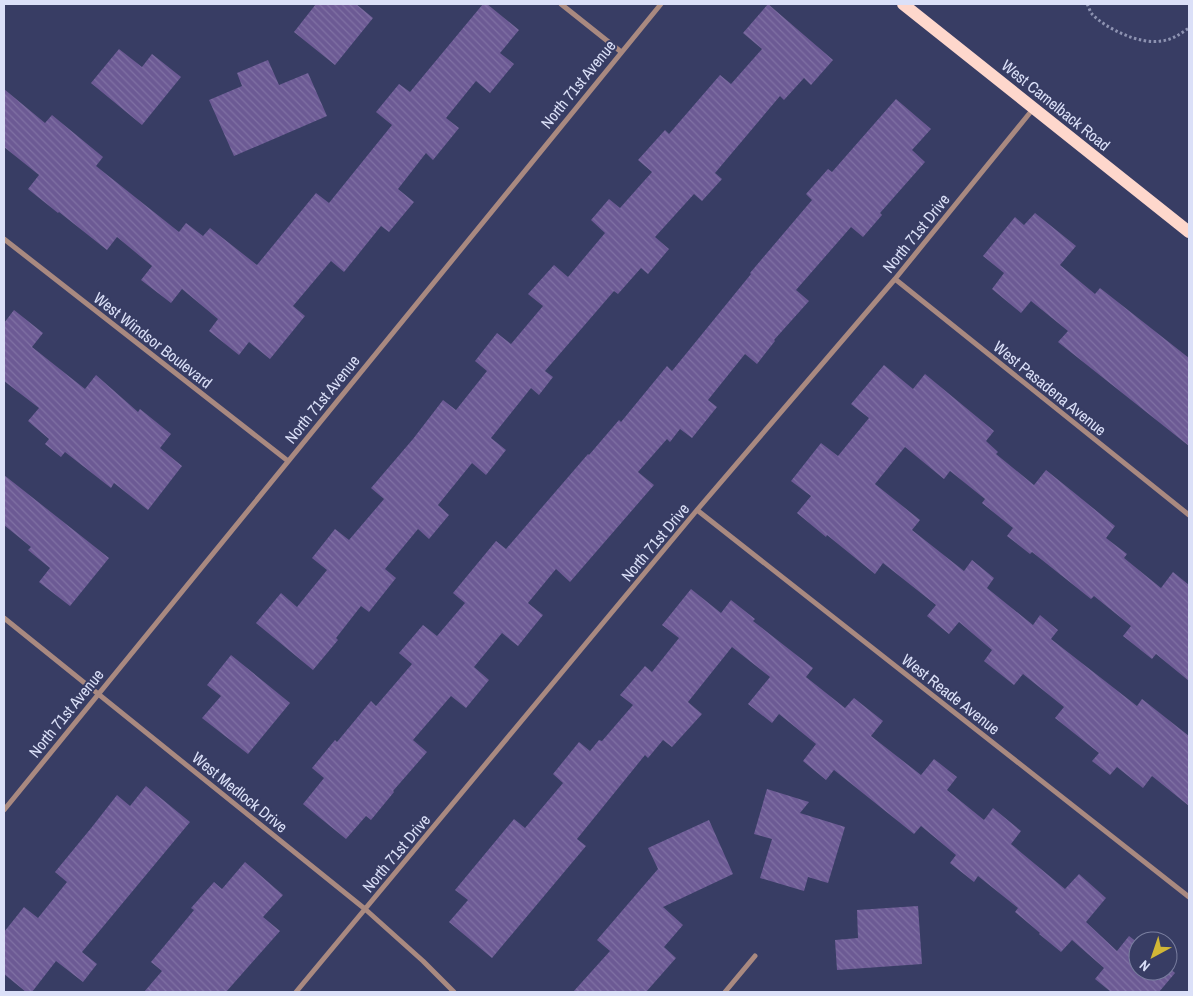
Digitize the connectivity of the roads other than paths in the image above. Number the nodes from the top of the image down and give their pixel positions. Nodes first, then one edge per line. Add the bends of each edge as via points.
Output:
1 (561, 4) edge
2 (661, 4) edge
3 (903, 4) edge
4 (620, 51) junction
5 (1034, 108) junction
6 (1189, 232) edge
7 (4, 239) edge
8 (895, 279) junction
9 (288, 461) junction
10 (697, 510) junction
11 (1189, 515) edge
12 (4, 618) edge
13 (98, 693) junction
14 (4, 810) edge
15 (1189, 898) edge
16 (365, 909) junction
17 (755, 956) dead end
18 (296, 992) edge
19 (454, 992) edge
20 (725, 992) edge

1 - 4 street
2 - 4 street, North 71st Avenue
3 - 5 main road, West Camelback Road
4 - 9 street, North 71st Avenue
5 - 6 main road, West Camelback Road
5 - 8 street, North 71st Drive
7 - 9 street, West Windsor Boulevard
8 - 10 street, North 71st Drive
8 - 11 street, West Pasadena Avenue
9 - 13 street, North 71st Avenue
10 - 15 street, West Reade Avenue
10 - 16 street, North 71st Drive
12 - 13 street, West Medlock Drive
13 - 14 street, North 71st Avenue
13 - 16 street, West Medlock Drive
16 - 18 street, North 71st Drive
16 - 19 street, West Medlock Drive
17 - 20 street

